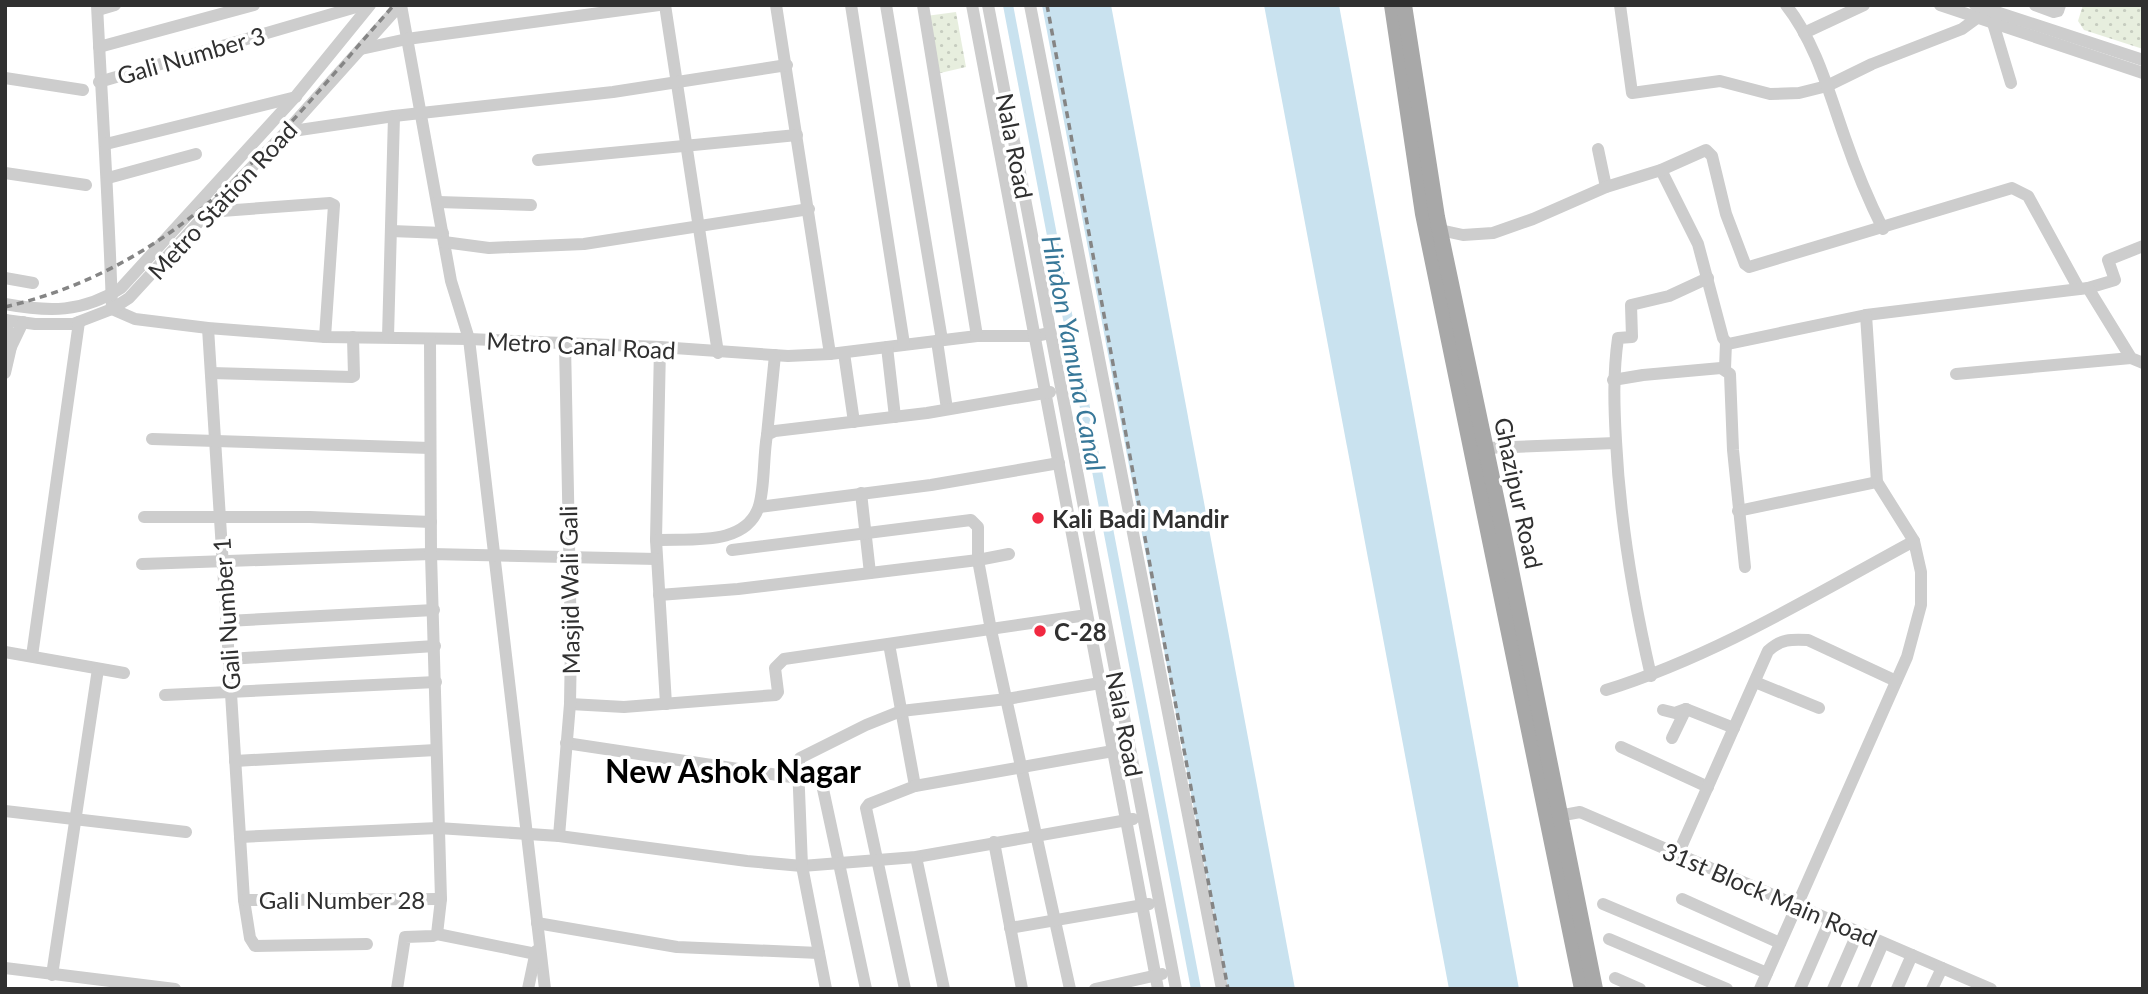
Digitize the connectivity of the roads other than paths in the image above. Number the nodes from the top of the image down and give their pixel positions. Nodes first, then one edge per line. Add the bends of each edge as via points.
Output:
1 (116, 5) edge
2 (254, 5) edge
3 (363, 5) edge
4 (370, 5) edge
5 (401, 5) edge
6 (553, 5) edge
7 (659, 5) edge
8 (665, 5) edge
9 (776, 5) edge
10 (851, 5) edge
11 (886, 5) edge
12 (923, 5) edge
13 (972, 5) edge
14 (988, 5) edge
15 (1030, 5) edge
16 (1392, 5) edge
17 (1404, 5) edge
18 (1620, 5) edge
19 (1786, 5) edge
20 (1864, 5) edge
21 (1940, 5) edge
22 (2035, 5) edge
23 (2060, 5) edge
24 (98, 7) edge
25 (1976, 11) edge
26 (555, 19) junction
27 (1993, 23) junction
28 (1804, 33) junction
29 (407, 39) junction
30 (99, 47) junction
31 (361, 49) junction
32 (2143, 60) edge
33 (787, 65) junction
34 (2143, 74) edge
35 (5, 78) edge
36 (99, 82) junction
37 (677, 82) junction
38 (2011, 83) dead end
39 (1827, 86) junction
40 (83, 90) dead end
41 (296, 96) junction
42 (421, 114) junction
43 (394, 116) junction
44 (286, 132) junction
45 (1012, 132) junction
46 (797, 135) junction
47 (997, 135) junction
48 (106, 144) junction
49 (686, 145) junction
50 (1598, 149) dead end
51 (196, 155) dead end
52 (538, 160) dead end
53 (1661, 170) junction
54 (5, 173) edge
55 (108, 178) junction
56 (86, 185) dead end
57 (1606, 187) junction
58 (438, 202) junction
59 (531, 205) dead end
60 (808, 209) junction
61 (208, 212) junction
62 (1028, 216) junction
63 (1013, 220) junction
64 (699, 226) junction
65 (1883, 229) junction
66 (1440, 230) junction
67 (391, 231) junction
68 (444, 238) junction
69 (2143, 247) edge
70 (5, 278) edge
71 (1708, 278) junction
72 (33, 283) dead end
73 (2084, 289) junction
74 (112, 294) junction
75 (5, 304) edge
76 (112, 309) junction
77 (1866, 315) junction
78 (6, 320) edge
79 (23, 322) junction
80 (79, 322) junction
81 (208, 328) junction
82 (1051, 333) junction
83 (977, 336) junction
84 (1035, 336) junction
85 (324, 337) junction
86 (353, 337) junction
87 (388, 337) junction
88 (430, 339) junction
89 (470, 339) junction
90 (939, 340) junction
91 (1726, 342) junction
92 (565, 344) junction
93 (904, 344) junction
94 (11, 347) junction
95 (660, 347) junction
96 (887, 347) junction
97 (718, 353) junction
98 (844, 353) junction
99 (830, 354) junction
100 (775, 355) junction
101 (2137, 360) edge
102 (1725, 369) junction
103 (5, 373) edge
104 (211, 373) junction
105 (1956, 374) dead end
106 (1613, 380) junction
107 (1061, 391) junction
108 (1045, 393) junction
109 (947, 409) junction
110 (895, 417) junction
111 (854, 422) junction
112 (767, 435) junction
113 (152, 439) dead end
114 (215, 440) junction
115 (1071, 442) junction
116 (1616, 443) junction
117 (1055, 444) junction
118 (430, 448) junction
119 (1486, 448) junction
120 (1059, 463) junction
121 (1877, 482) junction
122 (861, 493) junction
123 (759, 507) junction
124 (1738, 511) junction
125 (220, 516) junction
126 (144, 517) dead end
127 (431, 522) junction
128 (867, 531) junction
129 (656, 540) junction
130 (1914, 541) junction
131 (732, 550) dead end
132 (1093, 553) junction
133 (431, 554) junction
134 (494, 554) junction
135 (1009, 554) dead end
136 (1076, 556) junction
137 (568, 558) junction
138 (657, 559) junction
139 (978, 560) junction
140 (223, 561) junction
141 (142, 564) dead end
142 (1745, 567) dead end
143 (870, 573) junction
144 (659, 595) junction
145 (434, 610) junction
146 (1087, 615) junction
147 (227, 621) junction
148 (991, 630) junction
149 (888, 644) junction
150 (435, 646) junction
151 (5, 652) edge
152 (32, 656) junction
153 (229, 659) junction
154 (98, 668) junction
155 (124, 673) dead end
156 (1651, 676) junction
157 (436, 681) junction
158 (1896, 681) junction
159 (1755, 682) junction
160 (1100, 683) junction
161 (1606, 690) dead end
162 (231, 693) junction
163 (165, 695) dead end
164 (1007, 699) junction
165 (570, 704) junction
166 (666, 704) junction
167 (1819, 708) dead end
168 (1686, 709) junction
169 (1663, 710) dead end
170 (901, 711) junction
171 (1734, 728) junction
172 (1672, 738) dead end
173 (566, 744) junction
174 (1621, 747) dead end
175 (436, 750) junction
176 (1113, 751) junction
177 (235, 761) junction
178 (1020, 766) junction
179 (798, 778) junction
180 (915, 786) junction
181 (1708, 787) junction
182 (823, 789) dead end
183 (5, 811) edge
184 (1143, 817) junction
185 (1554, 817) junction
186 (75, 819) junction
187 (1126, 820) junction
188 (438, 828) junction
189 (186, 832) dead end
190 (527, 835) junction
191 (1036, 835) junction
192 (559, 836) junction
193 (240, 837) junction
194 (994, 842) junction
195 (1678, 853) junction
196 (916, 857) junction
197 (878, 860) junction
198 (839, 864) junction
199 (802, 866) junction
200 (440, 899) junction
201 (1682, 899) dead end
202 (244, 900) junction
203 (1159, 902) junction
204 (1142, 904) junction
205 (1603, 904) dead end
206 (1797, 905) junction
207 (1056, 920) junction
208 (1830, 920) junction
209 (537, 923) junction
210 (1010, 928) junction
211 (1858, 932) junction
212 (437, 934) junction
213 (1609, 939) dead end
214 (1780, 943) junction
215 (1882, 943) junction
216 (367, 944) dead end
217 (537, 947) junction
218 (819, 953) junction
219 (1912, 955) junction
220 (5, 968) edge
221 (1942, 968) junction
222 (1173, 972) junction
223 (1767, 973) junction
224 (52, 975) junction
225 (1155, 975) junction
226 (1615, 978) dead end
227 (1972, 985) edge
228 (175, 989) edge
229 (397, 989) edge
230 (528, 989) edge
231 (545, 989) edge
232 (826, 989) edge
233 (866, 989) edge
234 (905, 989) edge
235 (944, 989) edge
236 (1022, 989) edge
237 (1070, 989) edge
238 (1095, 989) edge
239 (1158, 989) edge
240 (1176, 989) edge
241 (1222, 989) edge
242 (1582, 989) edge
243 (1595, 989) edge
244 (1640, 989) edge
245 (1727, 989) edge
246 (1760, 989) edge
247 (1800, 989) edge
248 (1833, 989) edge
249 (1863, 989) edge
250 (1897, 989) edge
251 (1932, 989) edge
252 (1992, 989) edge

1 - 24 street
2 - 30 street
3 - 36 street, Gali Number 3
4 - 41 street, Metro Station Road
5 - 29 street
5 - 31 street, Metro Station Road
6 - 26 street
7 - 26 street
8 - 37 street
9 - 33 street
10 - 93 street
11 - 90 street
12 - 83 street
13 - 47 street, Nala Road
14 - 45 street, Nala Road
15 - 241 street
16 - 185 main road, Ghazipur Road via 1423,214
17 - 66 main road, Ghazipur Road
18 - 39 street via 1632,93 1720,81 1770,94
19 - 28 street
20 - 28 street
21 - 25 street
22 - 23 street via 2054,12
24 - 30 street
25 - 27 street
25 - 32 street
25 - 39 street via 1962,29
26 - 29 street
27 - 34 street
27 - 38 street
28 - 39 street
29 - 31 street
29 - 42 street
30 - 36 street
31 - 44 street, Metro Station Road
33 - 37 street
33 - 46 street
35 - 40 street
36 - 48 street
37 - 42 street
37 - 49 street
39 - 65 street via 1863,189
41 - 48 street
41 - 74 street, Metro Station Road
42 - 43 street
42 - 58 street
43 - 44 street
43 - 67 street
44 - 61 street, Metro Station Road
45 - 47 street
45 - 62 street, Nala Road
46 - 49 street
46 - 60 street
47 - 63 street, Nala Road
48 - 55 street
49 - 52 street
49 - 64 street
50 - 57 street
51 - 55 street
53 - 57 street
53 - 65 street via 1709,151 1726,214 1749,267
53 - 71 street via 1698,244
54 - 56 street
55 - 74 street
57 - 66 street via 1493,233
58 - 59 street
58 - 68 street
60 - 64 street
60 - 99 street
61 - 76 street, Metro Station Road via 130,298
61 - 85 street via 334,205
62 - 63 street
62 - 82 street, Nala Road
63 - 84 street, Nala Road
64 - 68 street via 572,245 489,248
64 - 97 street
65 - 73 street via 2012,188 2028,196
66 - 119 main road, Ghazipur Road
67 - 68 street
67 - 87 street
68 - 89 street via 451,281
69 - 73 street via 2108,260 2115,280
70 - 72 street
71 - 91 street
71 - 106 street via 1670,296 1631,305 1632,337 1618,338
73 - 77 street
73 - 101 street
74 - 75 street, Metro Station Road via 69,310
74 - 76 street
76 - 80 street, Metro Station Road
76 - 81 street, Metro Canal Road via 135,318
77 - 91 street
77 - 121 street
78 - 79 street, Metro Station Road
78 - 94 street
79 - 80 street, Metro Station Road
79 - 94 street
80 - 152 street
81 - 85 street, Metro Canal Road
81 - 104 street, Gali Number 1
82 - 84 street, Metro Canal Road
82 - 107 street, Nala Road
83 - 84 street, Metro Canal Road
83 - 90 street, Metro Canal Road
84 - 108 street, Nala Road
85 - 86 street, Metro Canal Road
86 - 87 street, Metro Canal Road
86 - 104 street via 352,377
87 - 88 street, Metro Canal Road
88 - 89 street, Metro Canal Road
88 - 118 street
89 - 92 street, Metro Canal Road
89 - 134 street
90 - 93 street, Metro Canal Road
90 - 109 street
91 - 102 street
92 - 95 street, Metro Canal Road
92 - 137 street, Masjid Wali Gali
93 - 96 street, Metro Canal Road
94 - 103 street
95 - 97 street, Metro Canal Road
95 - 129 street
96 - 98 street, Metro Canal Road
96 - 110 street
97 - 100 street, Metro Canal Road
98 - 99 street, Metro Canal Road
98 - 111 street
99 - 100 street, Metro Canal Road
100 - 112 street
101 - 105 street
102 - 106 street
102 - 124 street via 1730,374
104 - 114 street, Gali Number 1
106 - 116 street
107 - 108 street
107 - 115 street, Nala Road
108 - 109 street
108 - 117 street, Nala Road
109 - 110 street
110 - 111 street
111 - 112 street
112 - 123 street
113 - 114 street
114 - 118 street
114 - 125 street, Gali Number 1
115 - 117 street
115 - 132 street, Nala Road
116 - 119 street
116 - 156 street via 1628,569
117 - 120 street, Nala Road
118 - 127 street
119 - 185 main road, Ghazipur Road
120 - 122 street
120 - 136 street, Nala Road
121 - 124 street
121 - 130 street
122 - 123 street
122 - 128 street
123 - 129 street via 747,527 728,536
124 - 142 street
125 - 126 street
125 - 127 street
125 - 140 street, Gali Number 1
127 - 133 street
128 - 131 street
128 - 139 street via 971,520 978,527
128 - 143 street
129 - 138 street
130 - 156 street via 1723,644
130 - 158 street via 1921,572 1921,605
132 - 136 street
132 - 184 street, Nala Road
133 - 134 street
133 - 140 street
133 - 145 street
134 - 137 street
134 - 190 street
135 - 139 street
136 - 146 street, Nala Road
137 - 138 street
137 - 165 street, Masjid Wali Gali
138 - 144 street
139 - 143 street
139 - 148 street
140 - 141 street
140 - 147 street, Gali Number 1
143 - 144 street
144 - 166 street
145 - 147 street
145 - 150 street
146 - 148 street
146 - 160 street, Nala Road
147 - 153 street, Gali Number 1
148 - 149 street
148 - 164 street
149 - 166 street via 784,659 775,668 776,695
149 - 170 street
150 - 153 street
150 - 157 street
151 - 152 street
152 - 154 street
153 - 162 street, Gali Number 1
154 - 155 street
154 - 186 street
156 - 161 street
157 - 162 street
157 - 175 street
158 - 159 street via 1808,640 1792,639 1778,642 1768,651
158 - 206 street
159 - 167 street
159 - 171 street
160 - 164 street
160 - 176 street, Nala Road
162 - 163 street
162 - 177 street, Gali Number 1
164 - 170 street
164 - 178 street
165 - 166 street
165 - 173 street, Masjid Wali Gali
168 - 169 street via 1675,713
168 - 171 street
168 - 172 street
170 - 179 street via 802,756
170 - 180 street
171 - 181 street
173 - 179 street
173 - 192 street, Masjid Wali Gali
174 - 181 street
175 - 177 street
175 - 188 street
176 - 178 street
176 - 187 street, Nala Road
177 - 193 street, Gali Number 1
178 - 180 street
178 - 191 street
179 - 199 street
180 - 197 street via 866,806
181 - 195 street
182 - 198 street
183 - 186 street
184 - 187 street
184 - 203 street, Nala Road
185 - 195 street, 31st Block Main Road via 1580,812
185 - 242 main road, Ghazipur Road
185 - 243 main road, Ghazipur Road
186 - 189 street
186 - 224 street
187 - 191 street
187 - 204 street, Nala Road
188 - 190 street
188 - 193 street
188 - 200 street
190 - 192 street
190 - 209 street
191 - 194 street
191 - 207 street
192 - 199 street
193 - 202 street, Gali Number 1
194 - 196 street
194 - 210 street
195 - 206 street, 31st Block Main Road
196 - 197 street
196 - 235 street
197 - 198 street
197 - 234 street
198 - 199 street
198 - 233 street
199 - 218 street
200 - 202 street, Gali Number 28
200 - 212 street
201 - 214 street
202 - 216 street, Gali Number 1 via 255,946
203 - 204 street
203 - 222 street, Nala Road
204 - 207 street
204 - 225 street, Nala Road
205 - 223 street
206 - 208 street, 31st Block Main Road
206 - 214 street
207 - 210 street
207 - 237 street
208 - 211 street, 31st Block Main Road
208 - 247 street
209 - 217 street
209 - 218 street via 677,947
210 - 236 street
211 - 215 street, 31st Block Main Road
211 - 248 street
212 - 217 street
212 - 229 street via 405,937
213 - 245 street
214 - 223 street
215 - 219 street, 31st Block Main Road
215 - 249 street
217 - 230 street
217 - 231 street
218 - 232 street
219 - 221 street, 31st Block Main Road
219 - 250 street
220 - 224 street
221 - 227 street, 31st Block Main Road
221 - 251 street
222 - 225 street
222 - 240 street, Nala Road
223 - 246 street
224 - 228 street
225 - 238 street
225 - 239 street, Nala Road
226 - 244 street
227 - 252 street, 31st Block Main Road

